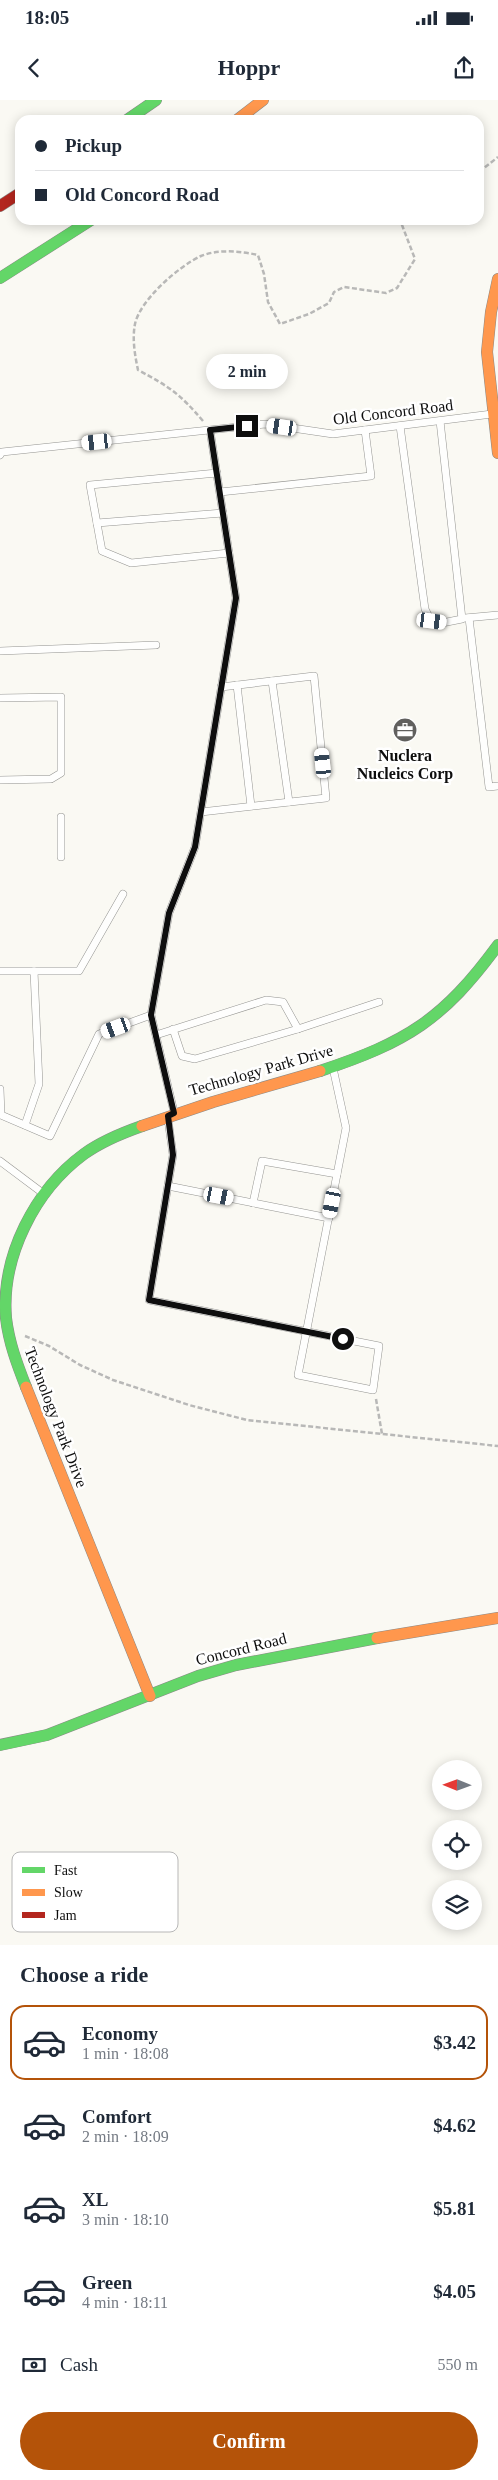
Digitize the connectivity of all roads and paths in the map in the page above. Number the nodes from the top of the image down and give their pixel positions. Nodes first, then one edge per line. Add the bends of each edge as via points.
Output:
1 (156, 100) edge
2 (263, 100) edge
3 (134, 115) edge
4 (244, 115) edge
5 (498, 157) edge
6 (484, 168) edge
7 (15, 196) edge
8 (0, 206) edge
9 (83, 225) edge
10 (402, 225) edge
11 (0, 278) edge
12 (498, 279) edge
13 (493, 414) junction
14 (440, 421) junction
15 (400, 426) junction
16 (210, 430) junction
17 (365, 430) junction
18 (498, 453) edge
19 (0, 455) edge
20 (217, 473) junction
21 (220, 492) junction
22 (223, 513) junction
23 (97, 523) junction
24 (229, 553) junction
25 (498, 615) edge
26 (466, 618) junction
27 (156, 645) dead end
28 (0, 651) edge
29 (272, 681) junction
30 (237, 685) junction
31 (222, 687) junction
32 (0, 698) edge
33 (0, 780) edge
34 (498, 786) edge
35 (289, 802) junction
36 (251, 806) junction
37 (201, 812) junction
38 (61, 817) dead end
39 (61, 857) dead end
40 (123, 894) dead end
41 (498, 945) edge
42 (0, 971) edge
43 (34, 971) junction
44 (379, 1002) dead end
45 (151, 1015) junction
46 (298, 1029) junction
47 (173, 1030) junction
48 (156, 1035) junction
49 (333, 1066) junction
50 (0, 1089) edge
51 (171, 1114) junction
52 (25, 1125) junction
53 (0, 1162) edge
54 (337, 1174) junction
55 (168, 1186) junction
56 (44, 1194) junction
57 (253, 1203) junction
58 (329, 1218) junction
59 (9, 1330) junction
60 (307, 1332) junction
61 (373, 1390) junction
62 (382, 1434) junction
63 (498, 1446) edge
64 (498, 1618) edge
65 (150, 1696) junction
66 (0, 1746) edge

1 - 3 main road
2 - 4 main road
5 - 6 path
7 - 8 main road
9 - 11 main road
10 - 16 path via 415,259 397,288 386,293 344,287 334,292 329,303 280,324 268,302 258,256 239,250 201,256 162,282 136,323 134,353 138,370 182,397
12 - 13 main road via 488,345
13 - 14 lane, Old Concord Road
13 - 18 main road
14 - 15 lane, Old Concord Road
14 - 26 lane
15 - 17 lane, Old Concord Road
15 - 26 lane via 425,609 432,621
16 - 17 lane, Old Concord Road via 265,424 333,434
16 - 19 lane, Old Concord Road via 2,452
16 - 20 lane
17 - 21 lane via 371,476
20 - 21 lane
20 - 23 lane via 90,485
21 - 22 lane
22 - 23 lane
22 - 24 lane
23 - 24 lane via 102,551 131,562
24 - 31 lane via 236,598
25 - 26 lane
26 - 34 lane via 489,787
27 - 28 lane
29 - 30 lane
29 - 35 lane
29 - 35 lane via 314,676 326,798
30 - 31 lane
30 - 36 lane
31 - 37 lane
32 - 33 lane via 61,697 61,773 51,779
35 - 36 lane
36 - 37 lane
37 - 45 lane via 195,847 169,913
38 - 39 lane
40 - 43 lane via 79,971
41 - 49 main road, Technology Park Drive via 468,984 413,1032
42 - 43 lane
43 - 52 lane via 39,1084
44 - 46 lane
45 - 48 lane
45 - 52 lane via 99,1034 50,1136
46 - 47 lane via 283,1002 266,1000
46 - 47 lane via 195,1059 182,1056
47 - 48 lane
48 - 51 lane
49 - 51 main road, Technology Park Drive
49 - 54 lane via 346,1128
50 - 52 lane via 1,1115
51 - 55 lane via 173,1155
51 - 56 main road, Technology Park Drive via 86,1152 63,1170
53 - 56 lane
54 - 57 lane via 262,1160
54 - 58 lane
55 - 57 lane
55 - 60 lane via 149,1300
56 - 59 main road, Technology Park Drive via 13,1254 6,1306
57 - 58 lane
58 - 60 lane
59 - 62 path via 49,1346 113,1380 188,1405 247,1420
59 - 65 main road, Technology Park Drive via 13,1354 33,1406
60 - 61 lane via 379,1346
60 - 61 lane via 298,1375
61 - 62 path
62 - 63 path
64 - 65 main road, Concord Road via 320,1647 245,1663 198,1676
65 - 66 main road, Concord Road via 47,1735

